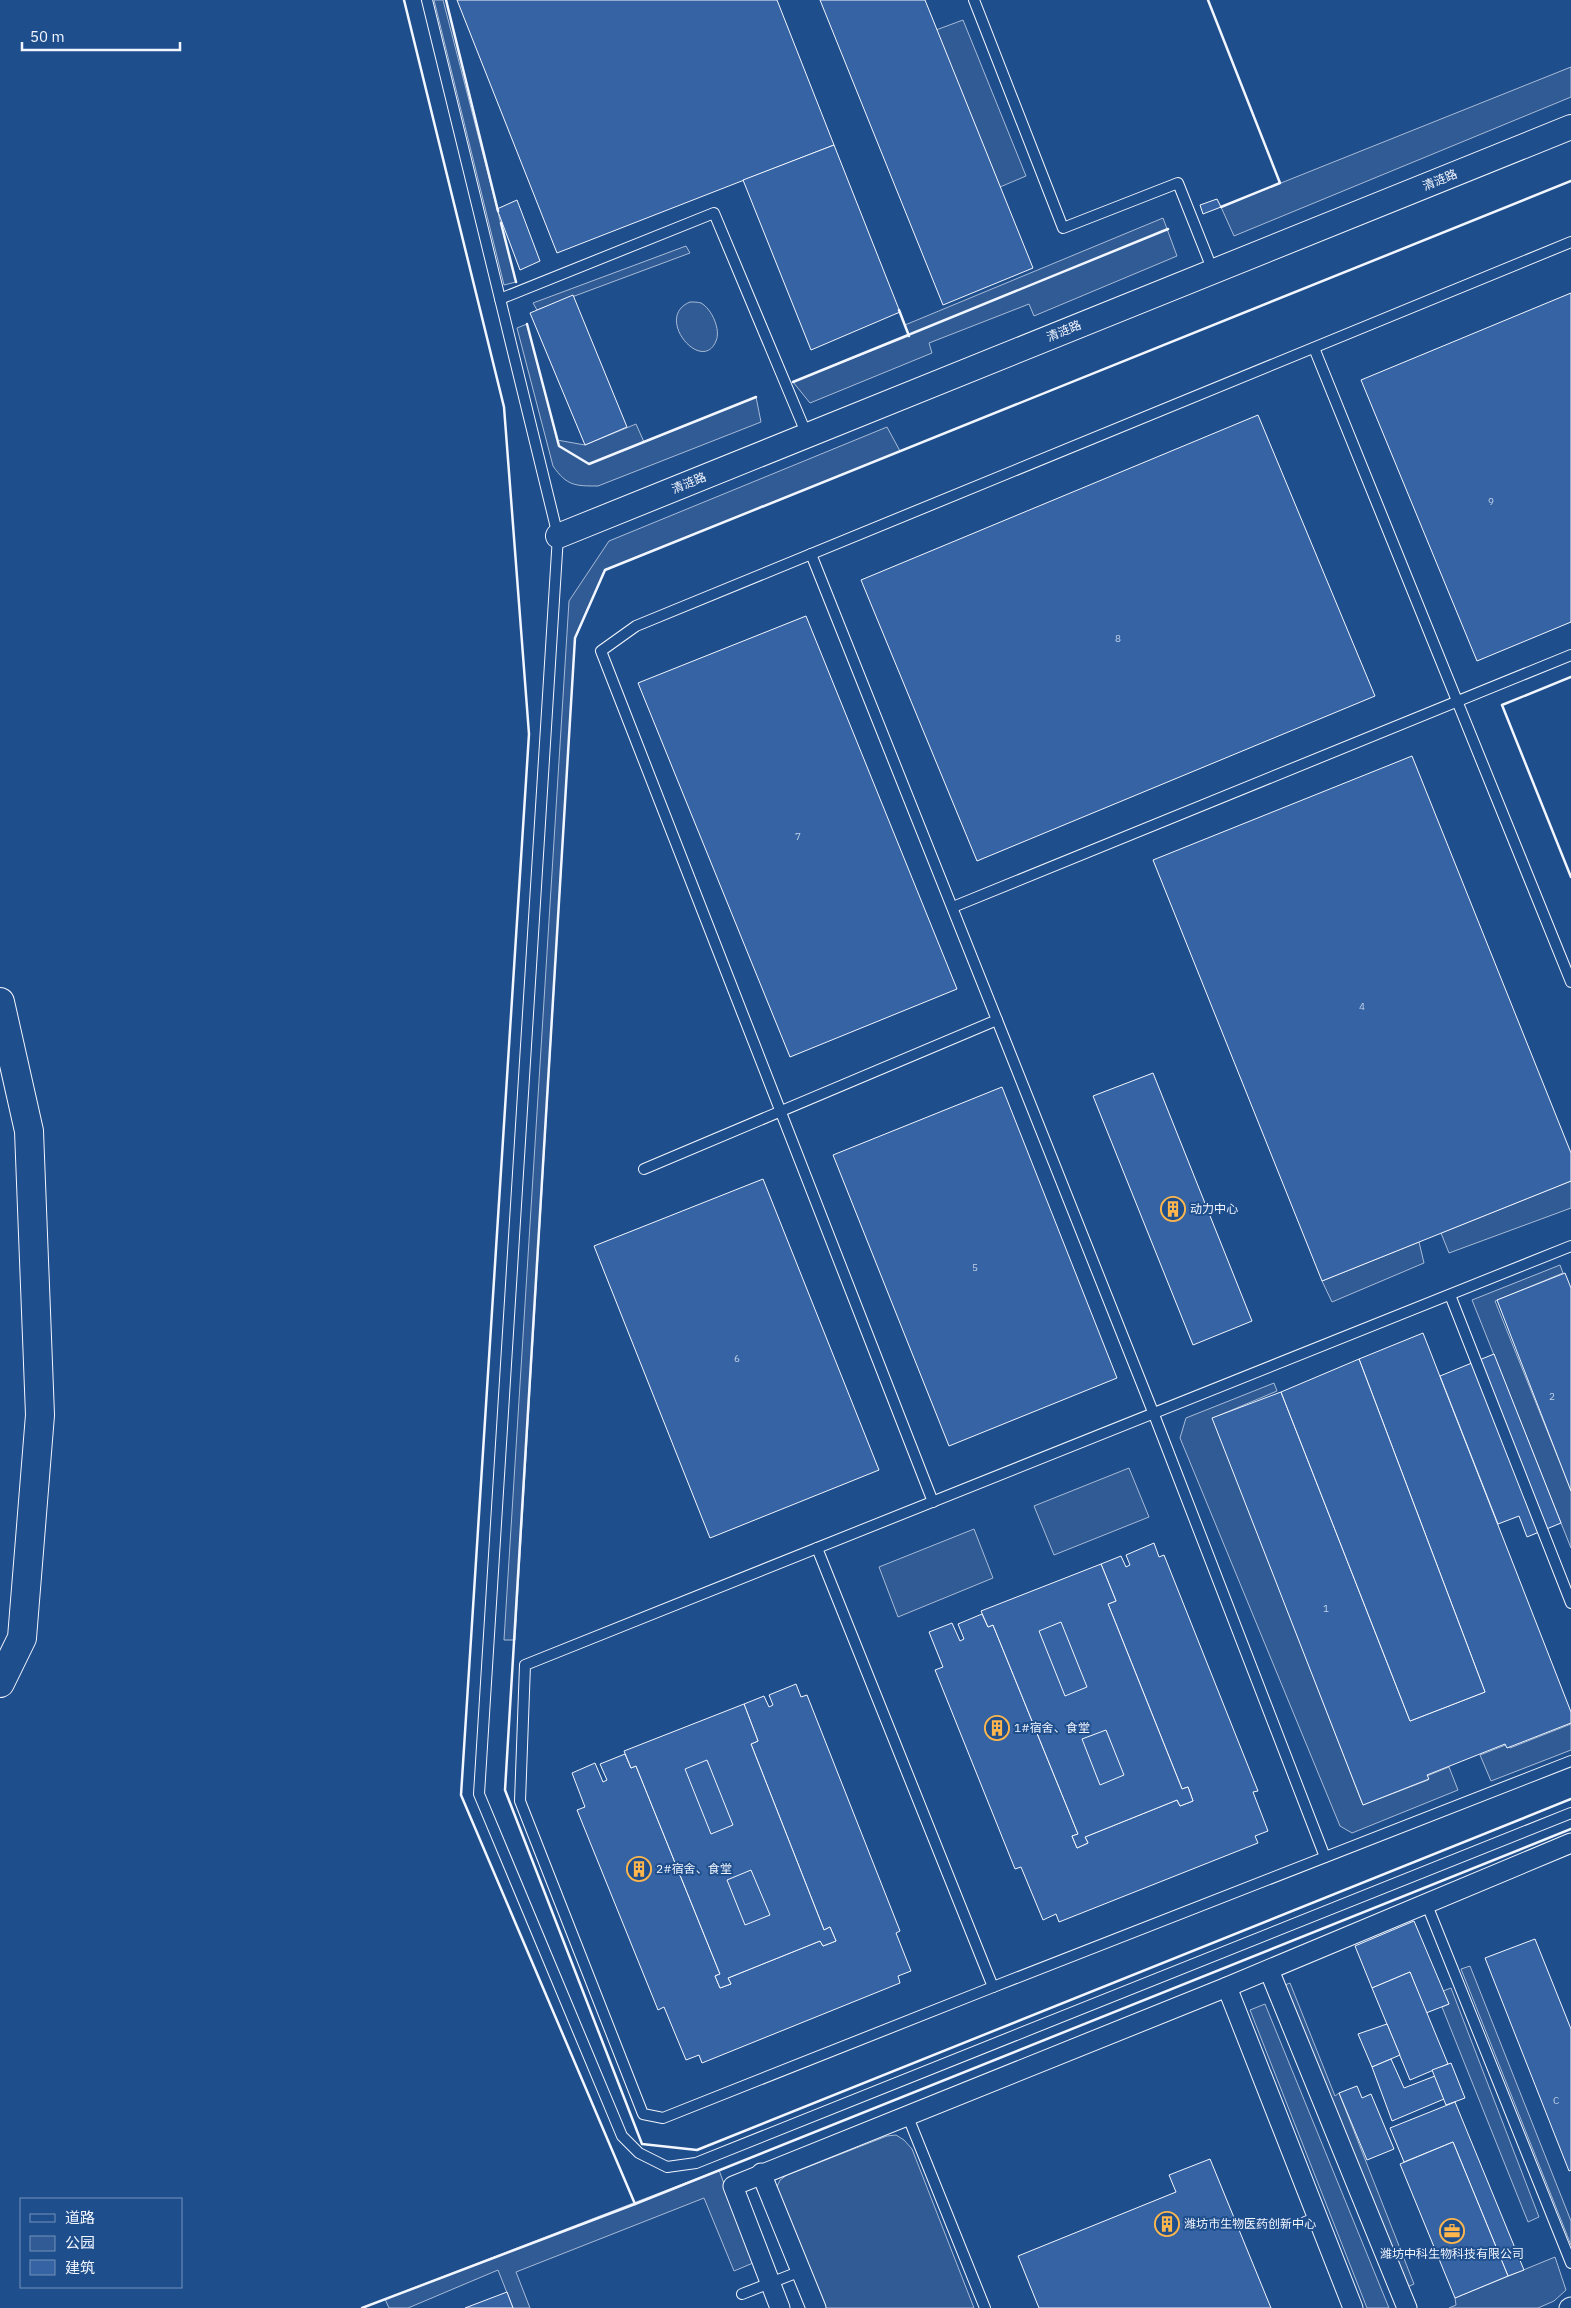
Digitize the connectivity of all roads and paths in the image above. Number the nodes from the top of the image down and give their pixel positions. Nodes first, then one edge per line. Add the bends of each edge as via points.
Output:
1 (427, 0) edge
2 (974, 0) edge
3 (1571, 127) edge
4 (1571, 242) edge
5 (1212, 272) junction
6 (500, 299) junction
7 (1314, 348) junction
8 (807, 435) junction
9 (558, 536) junction
10 (811, 554) junction
11 (1571, 655) edge
12 (1457, 701) junction
13 (953, 907) junction
14 (1571, 982) edge
15 (0, 1002) edge
16 (998, 1020) junction
17 (781, 1111) junction
18 (644, 1168) dead end
19 (1571, 1246) edge
20 (1450, 1295) junction
21 (1153, 1412) junction
22 (933, 1502) junction
23 (817, 1548) junction
24 (1571, 1603) edge
25 (0, 1683) edge
26 (1571, 1761) edge
27 (1571, 1813) edge
28 (1571, 1843) edge
29 (1325, 1857) junction
30 (1426, 1904) junction
31 (1269, 1970) junction
32 (993, 1987) junction
33 (1227, 1988) junction
34 (908, 2117) junction
35 (761, 2173) junction
36 (1571, 2263) edge
37 (801, 2271) junction
38 (770, 2283) junction
39 (742, 2294) dead end
40 (780, 2308) edge
41 (816, 2308) edge
42 (985, 2308) edge
43 (1353, 2308) edge
44 (1407, 2308) edge

1 - 6 lane
2 - 5 lane via 1064,228 1178,183
3 - 5 street, 清涟路
4 - 7 lane
5 - 8 street, 清涟路
6 - 8 lane via 714,213
6 - 9 lane
7 - 10 lane
7 - 12 lane
8 - 9 street, 清涟路
9 - 27 lane via 479,1794 622,2136 639,2153 667,2167 696,2163
10 - 13 lane
10 - 17 lane via 636,626 601,651
11 - 12 lane
12 - 13 lane
12 - 14 lane
13 - 16 lane
15 - 25 highway via 29,1131 40,1415 22,1638
16 - 17 lane
16 - 21 lane
17 - 18 lane
17 - 22 lane
19 - 20 lane
20 - 21 lane
20 - 24 lane
21 - 22 lane
21 - 29 lane
22 - 23 lane
23 - 32 lane
23 - 32 lane via 526,1665 520,1801 643,2114 664,2118
26 - 29 lane
28 - 30 street
29 - 32 lane
30 - 31 street
30 - 36 lane
31 - 33 street
31 - 44 street
33 - 34 street
33 - 43 street via 1311,2219
34 - 35 street
34 - 42 lane
35 - 37 street
35 - 38 street via 733,2186
37 - 38 lane
37 - 41 street
38 - 39 lane
38 - 40 street

